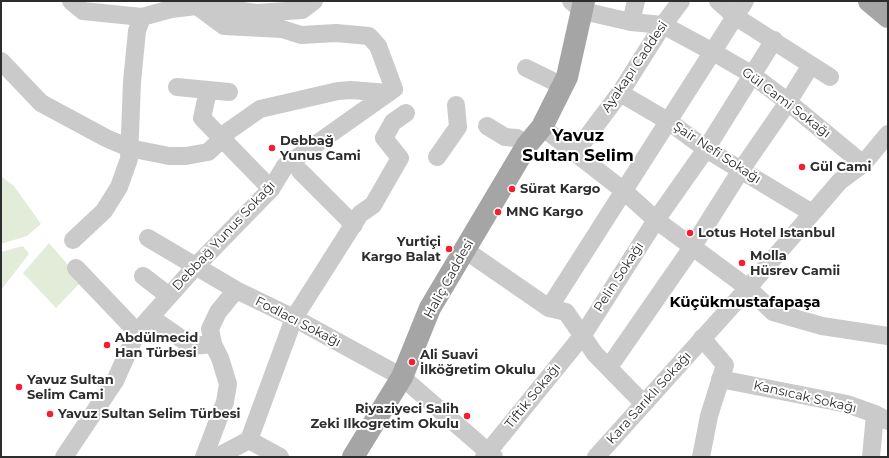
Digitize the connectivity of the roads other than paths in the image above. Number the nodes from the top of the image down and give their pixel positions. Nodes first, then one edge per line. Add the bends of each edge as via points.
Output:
1 (71, 1) edge
2 (314, 1) edge
3 (636, 1) edge
4 (681, 1) edge
5 (718, 1) edge
6 (745, 1) edge
7 (869, 1) edge
8 (579, 4) edge
9 (197, 6) junction
10 (142, 17) junction
11 (736, 17) junction
12 (888, 17) edge
13 (631, 22) junction
14 (663, 25) junction
15 (774, 40) junction
16 (713, 52) junction
17 (1, 61) edge
18 (811, 65) junction
19 (526, 68) dead end
20 (751, 74) junction
21 (830, 77) dead end
22 (563, 86) junction
23 (177, 87) dead end
24 (208, 91) junction
25 (391, 91) junction
26 (229, 92) dead end
27 (620, 93) junction
28 (788, 102) junction
29 (456, 105) dead end
30 (406, 113) dead end
31 (668, 121) junction
32 (487, 126) dead end
33 (542, 126) junction
34 (888, 134) edge
35 (222, 139) junction
36 (527, 145) junction
37 (129, 148) junction
38 (706, 149) junction
39 (575, 153) junction
40 (437, 157) dead end
41 (863, 164) junction
42 (741, 170) junction
43 (300, 171) dead end
44 (271, 189) junction
45 (624, 191) junction
46 (812, 214) junction
47 (656, 220) junction
48 (354, 224) junction
49 (148, 238) dead end
50 (73, 240) dead end
51 (693, 246) junction
52 (465, 250) junction
53 (195, 267) junction
54 (76, 268) dead end
55 (143, 276) dead end
56 (748, 288) junction
57 (236, 290) junction
58 (169, 296) junction
59 (549, 308) junction
60 (150, 317) junction
61 (294, 318) junction
62 (137, 332) junction
63 (887, 334) edge
64 (582, 335) junction
65 (702, 338) junction
66 (213, 344) junction
67 (609, 367) junction
68 (402, 377) junction
69 (720, 379) junction
70 (644, 404) junction
71 (882, 418) edge
72 (249, 440) junction
73 (489, 455) edge
74 (600, 455) edge
75 (68, 456) edge
76 (204, 457) edge
77 (217, 457) edge
78 (280, 457) edge
79 (353, 457) edge
80 (701, 457) edge
81 (871, 457) edge

1 - 10 street via 83,11
2 - 9 street via 302,10 256,13
3 - 13 street
4 - 14 street, Ayakapı Caddesi
5 - 11 street
6 - 11 street
7 - 12 main road
8 - 13 street
8 - 22 main road, Haliç Caddesi via 567,77
9 - 10 street via 171,9
9 - 25 street via 224,26 282,29 301,35 336,33 368,36 378,46
10 - 37 street via 137,31
11 - 15 street
11 - 16 street
13 - 14 street
14 - 16 street, Gül Cami Sokağı
14 - 27 street, Ayakapı Caddesi
15 - 18 street
15 - 20 street, Pelin Sokağı
16 - 20 street, Gül Cami Sokağı
16 - 31 street
17 - 37 street via 41,103
18 - 21 street
18 - 28 street
19 - 22 street
20 - 28 street, Gül Cami Sokağı
20 - 38 street, Pelin Sokağı
22 - 33 main road, Haliç Caddesi
23 - 24 street
24 - 26 street
24 - 35 street via 202,118
25 - 35 street via 338,91 260,109
25 - 44 street, Debbağ Yunus Sokağı via 285,166
27 - 31 street, Şair Nefi Sokağı
27 - 39 street, Ayakapı Caddesi
28 - 41 street, Gül Cami Sokağı
28 - 42 street
29 - 40 street via 458,127
30 - 48 street via 393,122 384,138 400,158 373,205 360,214
31 - 38 street, Şair Nefi Sokağı
31 - 45 street
32 - 36 street via 505,137 517,138
33 - 36 main road, Haliç Caddesi
33 - 39 street
34 - 41 street, Kara Sarıklı Sokağı
35 - 37 street via 208,152 186,156 169,156
35 - 44 street
36 - 52 main road, Haliç Caddesi
37 - 50 street via 129,159 104,211
38 - 42 street, Şair Nefi Sokağı
38 - 47 street, Pelin Sokağı
39 - 45 street
41 - 46 street, Kara Sarıklı Sokağı via 840,181
42 - 46 street, Şair Nefi Sokağı
42 - 51 street
43 - 48 street
44 - 53 street, Debbağ Yunus Sokağı
45 - 47 street
45 - 59 street
46 - 56 street, Kara Sarıklı Sokağı
47 - 51 street
47 - 64 street, Pelin Sokağı
48 - 61 street
49 - 53 street, Fodlacı Sokağı
51 - 56 street
51 - 67 street
52 - 59 street
52 - 68 main road, Haliç Caddesi via 430,308
53 - 57 street, Fodlacı Sokağı
53 - 58 street, Debbağ Yunus Sokağı
54 - 62 street
55 - 58 street
56 - 63 street via 773,312 822,326
56 - 65 street, Kara Sarıklı Sokağı
57 - 61 street, Fodlacı Sokağı
57 - 66 street via 218,312 210,329
58 - 60 street, Debbağ Yunus Sokağı
59 - 64 street via 566,312
60 - 62 street, Debbağ Yunus Sokağı
60 - 66 street via 192,346
61 - 68 street, Fodlacı Sokağı
61 - 72 street
62 - 75 street, Debbağ Yunus Sokağı via 115,381
64 - 67 street via 595,354
64 - 73 street, Tiftik Sokağı
65 - 69 street via 725,365
65 - 70 street, Kara Sarıklı Sokağı
66 - 76 street via 228,384 225,402
67 - 70 street
68 - 73 street, Fodlacı Sokağı
68 - 79 main road, Haliç Caddesi
69 - 71 street, Kansıcak Sokağı via 847,404
69 - 80 street via 708,416
70 - 74 street, Kara Sarıklı Sokağı
71 - 81 street
72 - 77 street
72 - 78 street

